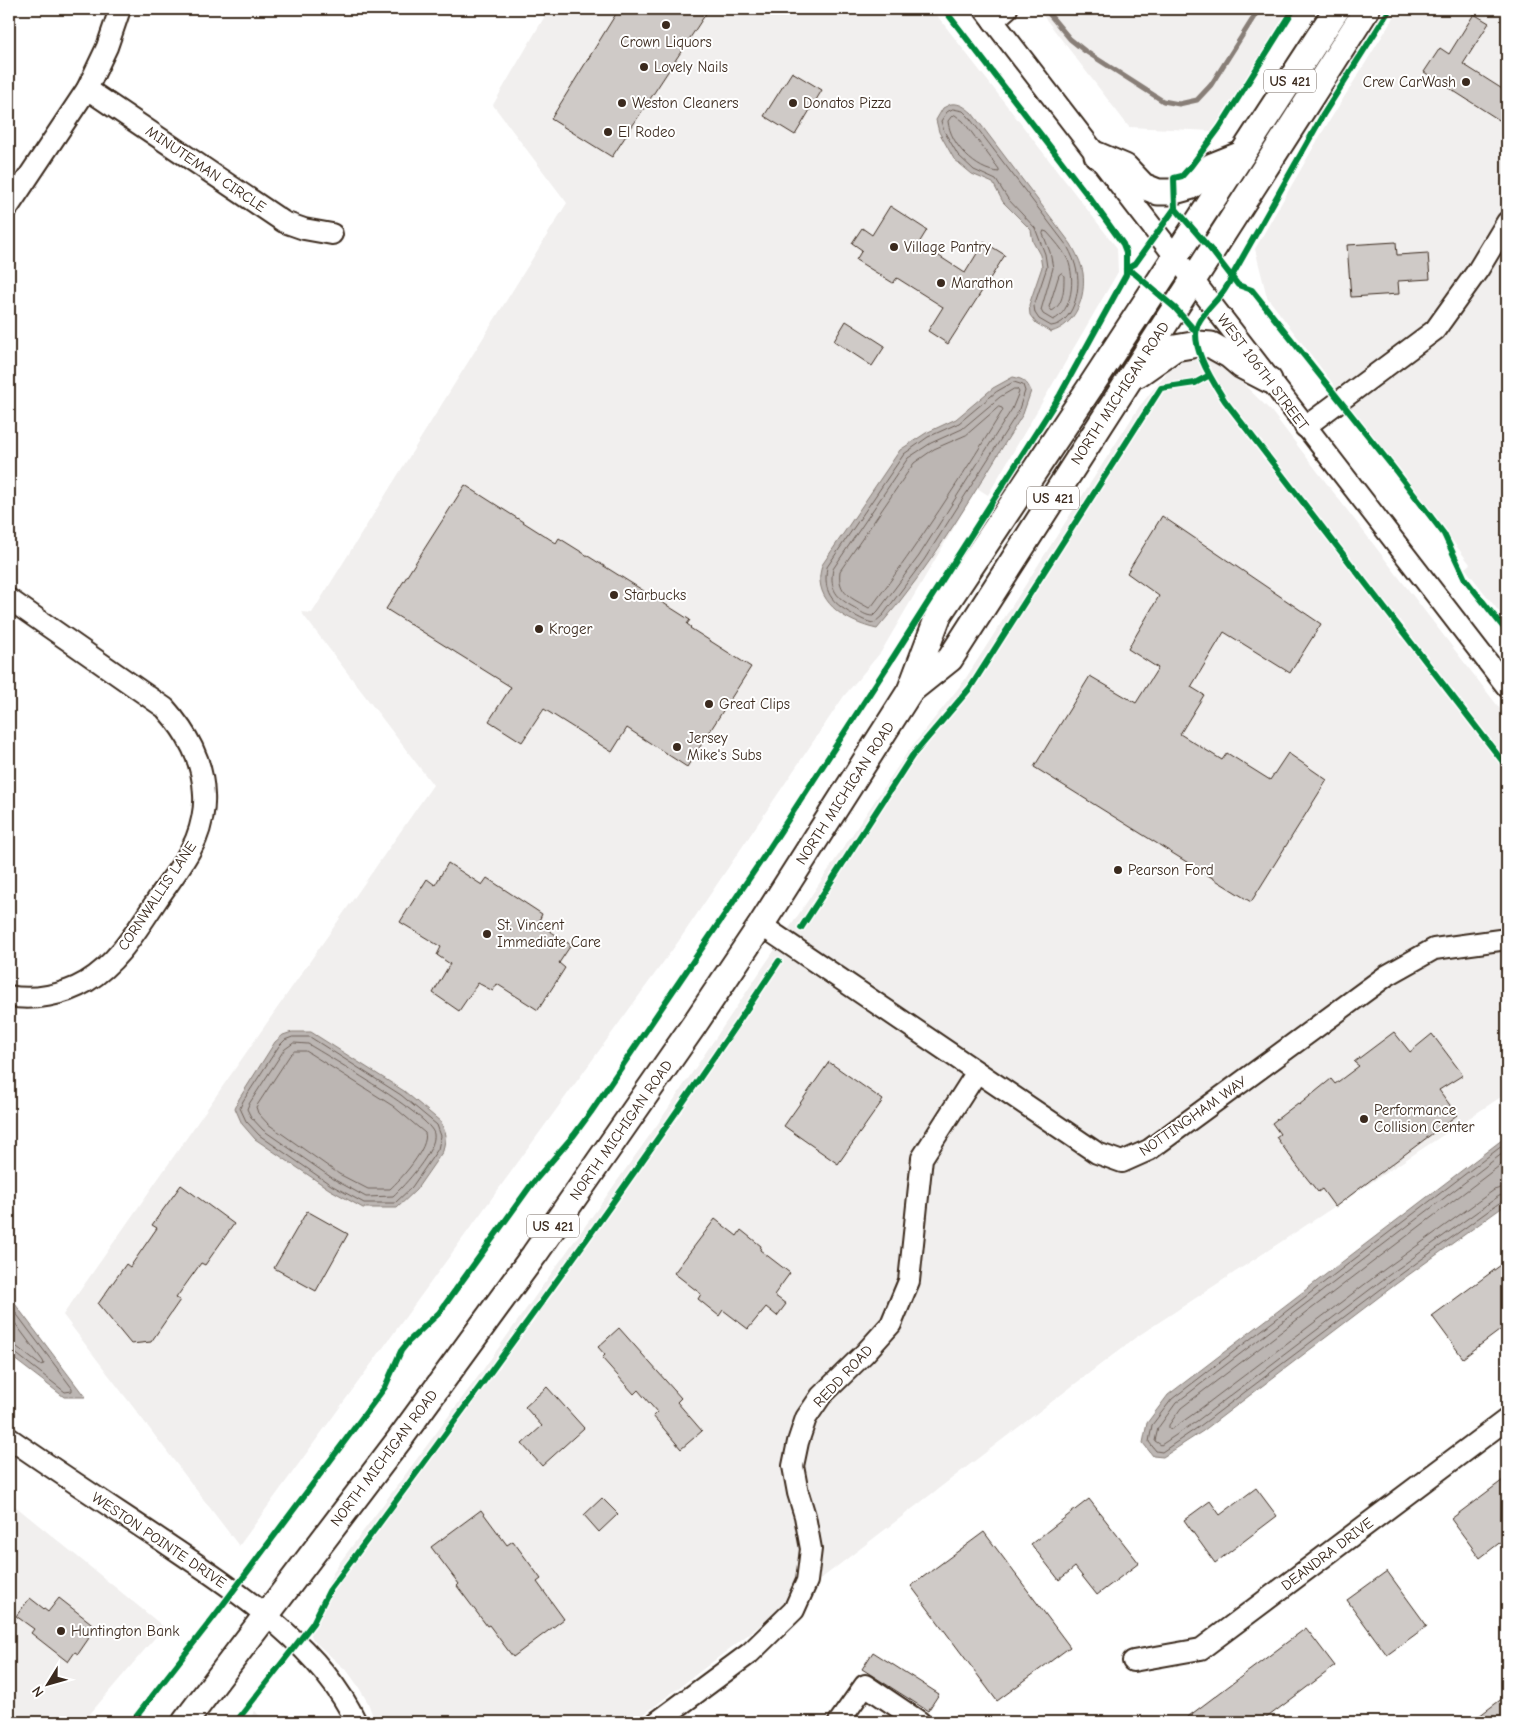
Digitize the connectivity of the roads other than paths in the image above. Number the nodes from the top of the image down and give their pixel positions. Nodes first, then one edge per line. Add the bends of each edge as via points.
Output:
1 (120, 9) edge
2 (1337, 9) edge
3 (1367, 9) edge
4 (995, 13) edge
5 (87, 89) junction
6 (1242, 154) junction
7 (1097, 155) junction
8 (9, 206) edge
9 (1507, 222) edge
10 (332, 234) dead end
11 (1175, 256) junction
12 (1194, 280) junction
13 (1269, 380) junction
14 (1126, 383) junction
15 (1305, 427) junction
16 (9, 599) edge
17 (1507, 687) edge
18 (910, 690) junction
19 (761, 925) junction
20 (1507, 939) edge
21 (9, 996) edge
22 (977, 1072) junction
23 (1507, 1419) edge
24 (9, 1438) edge
25 (265, 1616) junction
26 (1133, 1661) dead end
27 (184, 1722) edge
28 (356, 1722) edge
29 (657, 1722) edge
30 (839, 1722) edge
31 (920, 1722) edge

1 - 5 street
2 - 6 main road, NORTH MICHIGAN ROAD / US 421
3 - 12 main road, NORTH MICHIGAN ROAD / US 421
4 - 7 street, WEST 106TH STREET
5 - 8 street
5 - 10 street, MINUTEMAN CIRCLE via 284,222
6 - 7 main road via 1212,166 1189,187 1170,192 1158,192 1143,186 1125,167
6 - 11 main road, NORTH MICHIGAN ROAD / US 421
7 - 11 street, WEST 106TH STREET
9 - 15 street via 1435,330
11 - 12 street, WEST 106TH STREET
11 - 18 main road, NORTH MICHIGAN ROAD / US 421 via 939,614
12 - 13 street, WEST 106TH STREET
12 - 14 main road, NORTH MICHIGAN ROAD / US 421
13 - 14 main road via 1211,345 1198,344 1175,348
13 - 15 street, WEST 106TH STREET
14 - 18 main road, NORTH MICHIGAN ROAD / US 421 via 950,659
15 - 17 street, WEST 106TH STREET
16 - 21 street, CORNWALLIS LANE via 165,708 179,724 195,752 204,796 202,816 188,856 126,945 108,965 84,984 55,994 29,998
18 - 19 main road, NORTH MICHIGAN ROAD / US 421
19 - 22 street, NOTTINGHAM WAY
19 - 25 main road, NORTH MICHIGAN ROAD / US 421 via 534,1254 399,1440
20 - 22 street, NOTTINGHAM WAY via 1434,949 1386,976 1149,1150 1122,1162 1097,1153
22 - 29 street, REDD ROAD via 922,1158 909,1281 890,1324 821,1396 806,1418 793,1466 812,1549 807,1581 794,1610 750,1653
23 - 26 street, DEANDRA DRIVE via 1201,1649
24 - 25 street, WESTON POINTE DRIVE via 233,1589
25 - 27 main road, NORTH MICHIGAN ROAD / US 421
25 - 28 street, WESTON POINTE DRIVE via 297,1644 337,1687
30 - 31 street via 865,1684

